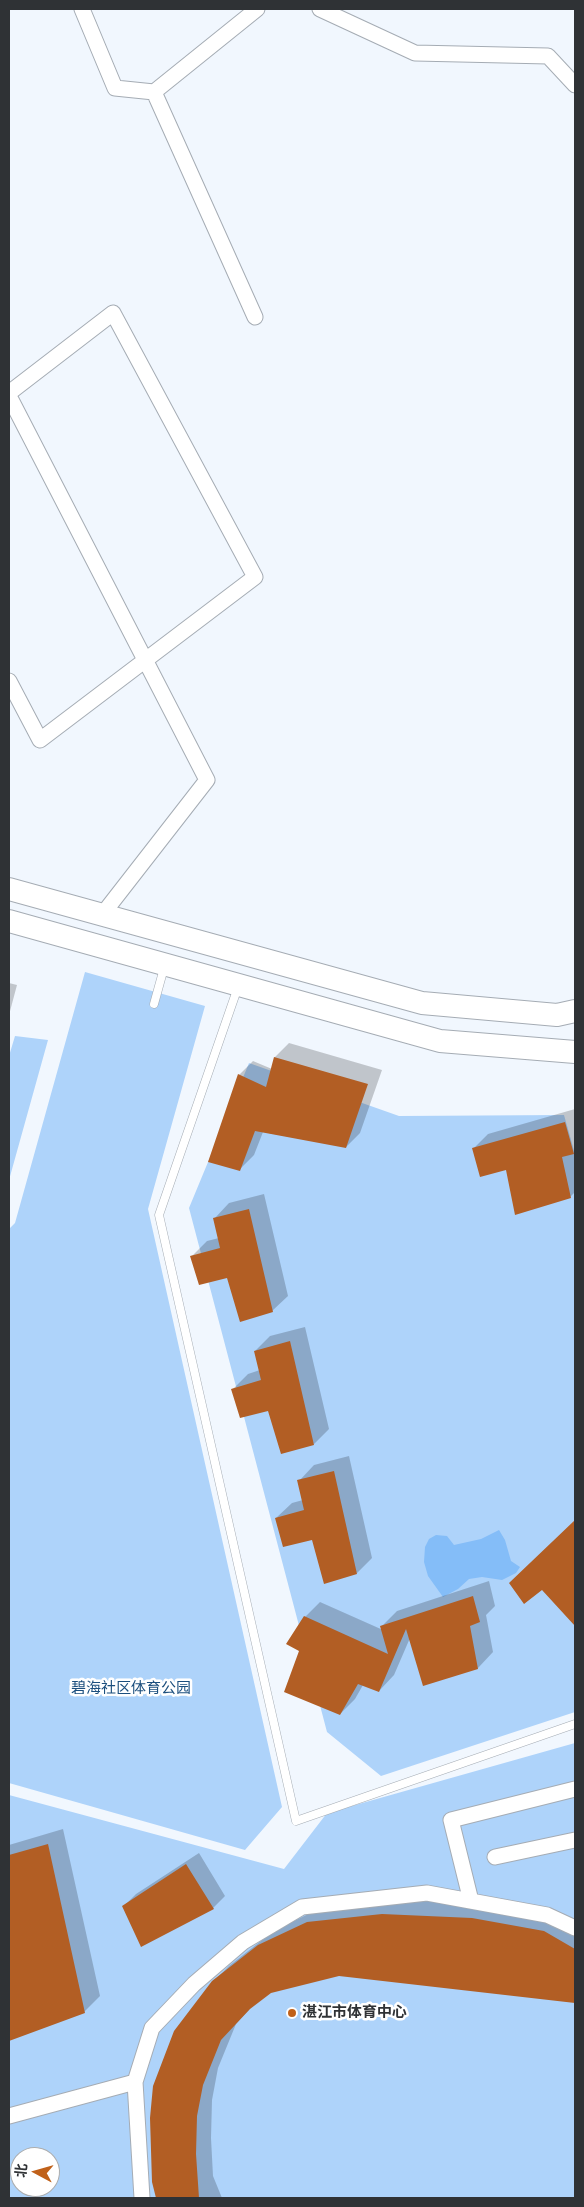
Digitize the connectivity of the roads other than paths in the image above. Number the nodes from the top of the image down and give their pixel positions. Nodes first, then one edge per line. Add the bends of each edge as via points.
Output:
1 (82, 9) edge
2 (257, 9) edge
3 (320, 9) edge
4 (575, 85) edge
5 (154, 92) junction
6 (255, 317) dead end
7 (9, 395) edge
8 (146, 662) junction
9 (9, 681) edge
10 (9, 889) edge
11 (102, 915) junction
12 (9, 921) edge
13 (165, 964) junction
14 (239, 985) junction
15 (154, 1004) dead end
16 (575, 1010) edge
17 (575, 1052) edge
18 (575, 1724) edge
19 (575, 1789) edge
20 (575, 1840) edge
21 (495, 1857) dead end
22 (471, 1901) junction
23 (575, 1928) edge
24 (135, 2082) junction
25 (9, 2116) edge
26 (142, 2198) edge

1 - 5 street via 115,88
2 - 5 street
3 - 4 street via 416,53 548,56
5 - 6 street
7 - 8 street
7 - 8 street via 113,313 255,577
8 - 9 street via 40,740
8 - 11 street via 207,780
10 - 11 street
11 - 16 street via 422,1004 556,1015
12 - 13 street
13 - 14 street
13 - 15 lane
14 - 17 street via 440,1041
14 - 18 lane via 159,1215 296,1822
19 - 22 street via 451,1820
20 - 21 street
22 - 23 street via 546,1915
22 - 24 street via 427,1893 302,1907 243,1942 194,1984 152,2028
24 - 25 street
24 - 26 street

